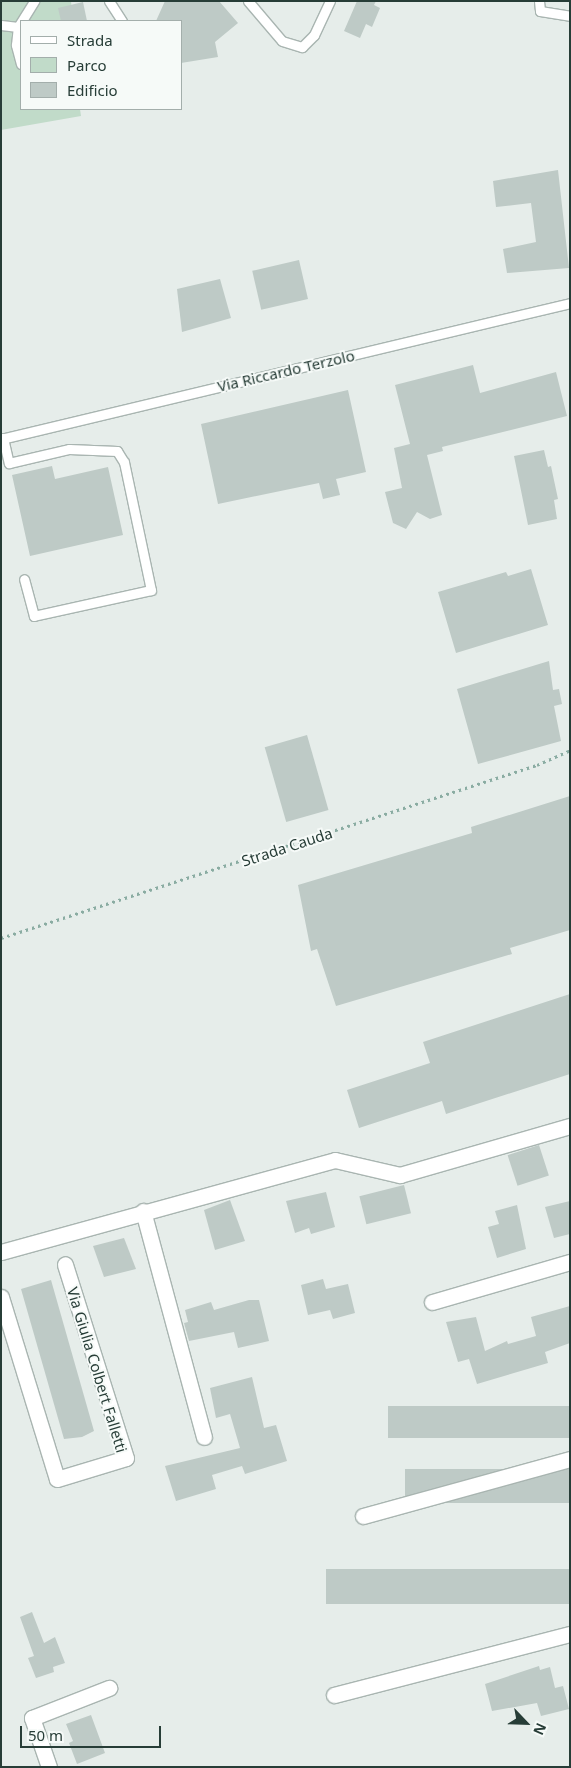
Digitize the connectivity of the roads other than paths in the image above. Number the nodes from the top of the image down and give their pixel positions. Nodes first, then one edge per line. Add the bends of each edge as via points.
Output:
1 (34, 1) edge
2 (108, 1) edge
3 (122, 1) edge
4 (248, 1) edge
5 (330, 1) edge
6 (539, 1) edge
7 (118, 11) junction
8 (570, 16) edge
9 (22, 20) edge
10 (122, 20) edge
11 (20, 24) edge
12 (1, 25) edge
13 (18, 27) junction
14 (20, 60) edge
15 (570, 303) edge
16 (2, 439) edge
17 (24, 579) dead end
18 (570, 1126) edge
19 (143, 1211) junction
20 (1, 1252) edge
21 (570, 1262) edge
22 (65, 1264) dead end
23 (1, 1297) edge
24 (432, 1302) dead end
25 (204, 1437) dead end
26 (570, 1459) edge
27 (363, 1516) dead end
28 (570, 1634) edge
29 (109, 1688) dead end
30 (334, 1695) dead end
31 (49, 1767) edge

1 - 9 lane
2 - 7 lane
3 - 7 lane
4 - 5 lane via 282,41 302,46 314,35
6 - 8 lane via 540,11
7 - 10 lane
11 - 13 lane
12 - 13 lane
13 - 14 lane via 16,46
15 - 16 lane, Via Riccardo Terzolo
16 - 17 lane via 9,463 68,449 117,451 124,462 151,590 34,616
18 - 19 street via 400,1175 335,1160
19 - 20 street
19 - 25 street
21 - 24 street
22 - 23 street, Via Giulia Colbert Falletti via 126,1458 57,1479
26 - 27 street
28 - 30 street
29 - 31 street via 32,1718

